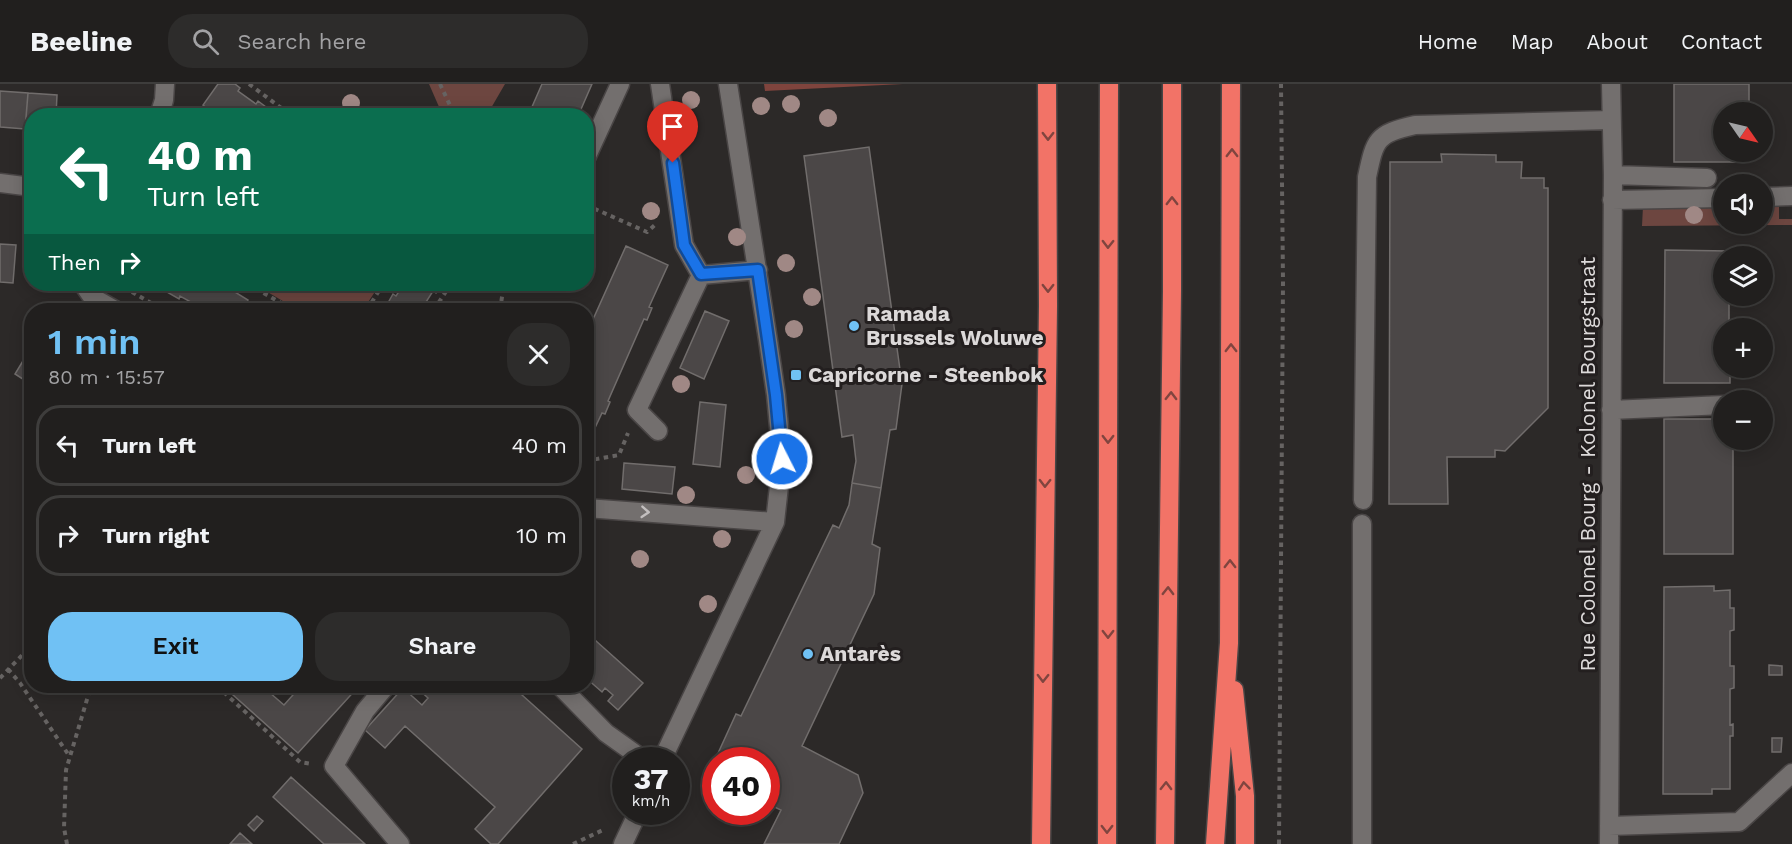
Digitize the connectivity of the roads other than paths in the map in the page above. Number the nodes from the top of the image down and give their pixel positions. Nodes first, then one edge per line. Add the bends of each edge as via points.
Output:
1 (165, 84) edge
2 (620, 84) edge
3 (660, 84) edge
4 (728, 84) edge
5 (1047, 84) edge
6 (1109, 84) edge
7 (1172, 84) edge
8 (1231, 84) edge
9 (1611, 84) edge
10 (162, 108) edge
11 (1611, 120) junction
12 (594, 141) edge
13 (1613, 175) junction
14 (1707, 178) dead end
15 (0, 183) edge
16 (24, 186) edge
17 (1792, 196) edge
18 (1773, 197) edge
19 (1713, 198) edge
20 (1612, 200) junction
21 (758, 270) junction
22 (701, 274) junction
23 (88, 291) edge
24 (102, 303) edge
25 (1713, 405) edge
26 (1611, 410) junction
27 (658, 431) dead end
28 (1363, 500) dead end
29 (594, 509) edge
30 (775, 522) junction
31 (1362, 524) dead end
32 (1230, 643) junction
33 (380, 693) edge
34 (567, 693) edge
35 (626, 747) edge
36 (668, 747) edge
37 (1792, 773) edge
38 (632, 825) edge
39 (1609, 835) edge
40 (400, 844) edge
41 (623, 844) edge
42 (1041, 844) edge
43 (1107, 844) edge
44 (1165, 844) edge
45 (1215, 844) edge
46 (1245, 844) edge
47 (1362, 844) edge

1 - 10 street
2 - 12 street
3 - 22 street via 684,245
4 - 21 street
5 -> 42 highway
6 -> 43 highway
44 -> 7 highway
32 -> 8 highway
9 - 11 street, Rue Colonel Bourg - Kolonel Bourgstraat
11 - 13 street, Rue Colonel Bourg - Kolonel Bourgstraat
11 - 28 street via 1415,125 1390,131 1373,147 1367,177
13 - 14 street
13 - 20 street, Rue Colonel Bourg - Kolonel Bourgstraat
15 - 16 street
17 - 18 street
19 - 20 street
20 - 26 street, Rue Colonel Bourg - Kolonel Bourgstraat
21 - 22 street
21 - 30 street via 782,459
22 - 27 street via 637,410
23 - 24 street
25 - 26 street
26 - 39 street, Rue Colonel Bourg - Kolonel Bourgstraat
29 -> 30 street
30 - 36 street
31 - 47 street
32 - 45 highway
46 -> 32 highway via 1245,796
33 - 40 street via 334,766
34 - 35 street via 606,733
37 - 39 street via 1739,822
38 - 41 street

